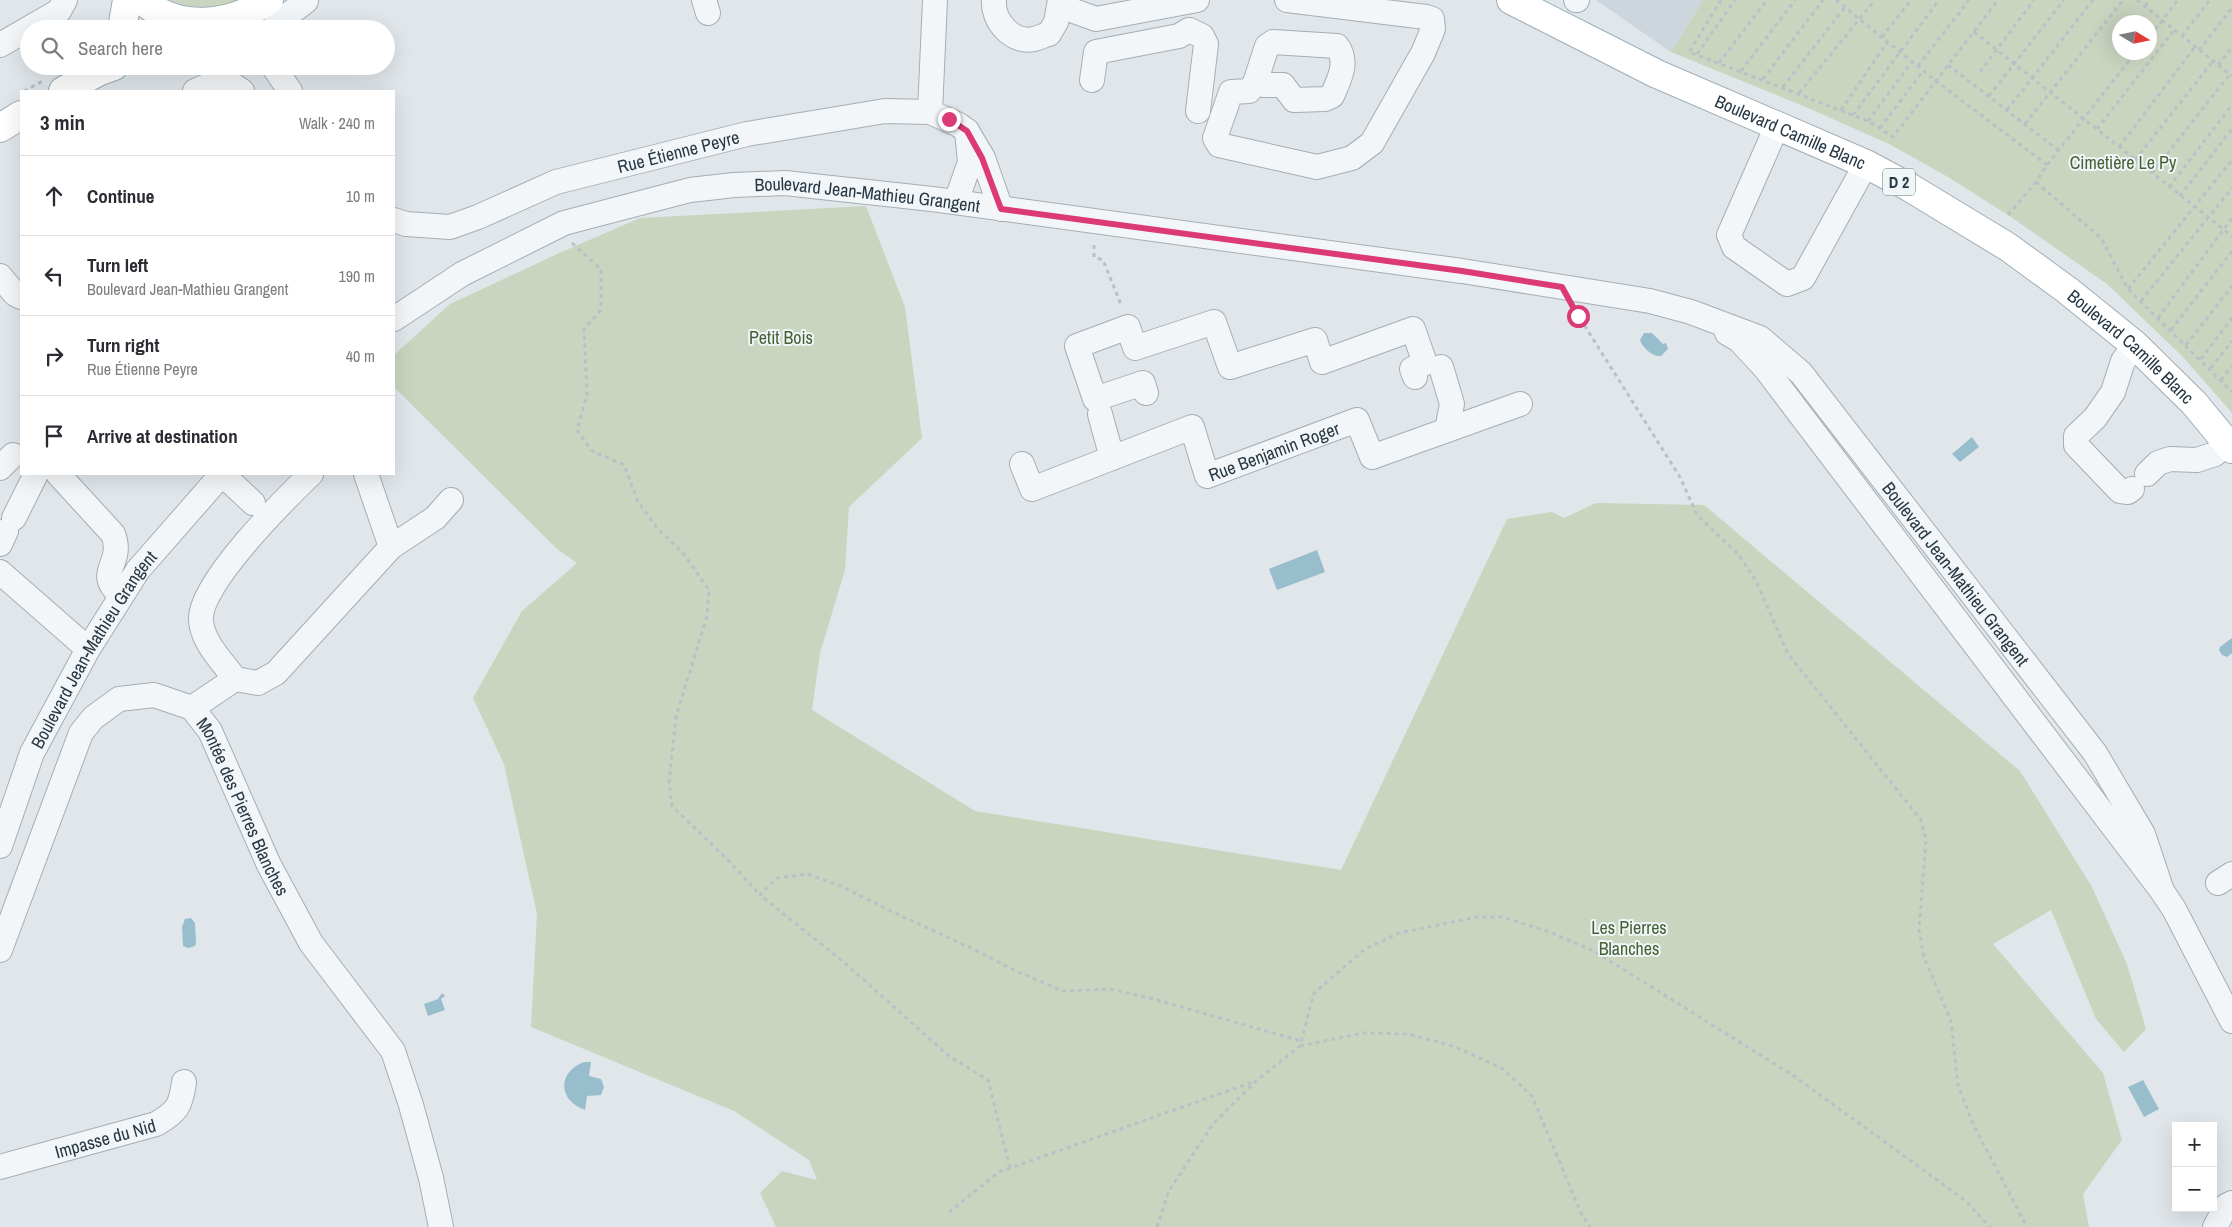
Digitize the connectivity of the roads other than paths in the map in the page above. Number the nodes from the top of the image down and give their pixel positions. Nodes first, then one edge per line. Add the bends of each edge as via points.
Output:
1 (65, 0) edge
2 (127, 0) edge
3 (142, 0) edge
4 (306, 0) edge
5 (935, 0) edge
6 (994, 0) edge
7 (1188, 0) edge
8 (1287, 0) edge
9 (1511, 0) edge
10 (1060, 3) edge
11 (272, 12) edge
12 (43, 20) edge
13 (124, 20) edge
14 (174, 20) edge
15 (242, 20) edge
16 (1189, 30) junction
17 (20, 33) edge
18 (0, 45) edge
19 (93, 75) edge
20 (279, 75) edge
21 (1092, 80) dead end
22 (1255, 83) dead end
23 (65, 90) edge
24 (198, 90) edge
25 (241, 90) edge
26 (289, 90) edge
27 (1198, 111) dead end
28 (930, 112) junction
29 (1777, 126) junction
30 (967, 131) junction
31 (1866, 164) junction
32 (956, 202) junction
33 (1001, 209) junction
34 (395, 220) edge
35 (0, 276) edge
36 (20, 296) edge
37 (395, 318) edge
38 (2135, 345) junction
39 (1441, 368) dead end
40 (1415, 377) dead end
41 (1146, 393) dead end
42 (1520, 404) dead end
43 (1100, 414) dead end
44 (1447, 430) junction
45 (2229, 445) edge
46 (1112, 458) junction
47 (1022, 464) dead end
48 (35, 475) edge
49 (59, 475) edge
50 (221, 475) edge
51 (223, 475) edge
52 (309, 475) edge
53 (366, 475) edge
54 (450, 500) dead end
55 (254, 504) dead end
56 (7, 531) edge
57 (391, 547) junction
58 (0, 572) edge
59 (121, 596) junction
60 (88, 649) junction
61 (235, 679) junction
62 (192, 708) junction
63 (0, 846) edge
64 (0, 950) edge
65 (2232, 1022) edge
66 (184, 1082) dead end
67 (0, 1167) edge
68 (2232, 1203) edge
69 (441, 1227) edge
70 (2215, 1227) edge

1 - 12 street via 59,11
2 - 13 main road
3 - 14 main road
4 - 11 street
5 - 28 street
6 - 10 street via 993,8 1002,26 1019,37 1032,40 1049,34 1056,22
7 - 10 street via 1096,19
7 - 16 street
8 - 22 street via 1426,17 1432,19 1433,29 1423,53 1372,143 1345,161 1317,167 1219,145 1215,138 1231,92 1249,91
9 - 29 main road, Boulevard Camille Blanc / D 2 via 1657,74
11 - 15 main road via 252,11
16 - 21 street via 1178,36 1096,52
16 - 27 street via 1202,36 1206,44
17 - 18 street
19 - 23 main road
20 - 26 street
24 - 25 street via 221,81 229,81
28 - 30 street, Rue Étienne Peyre via 959,124
28 - 34 street, Rue Étienne Peyre via 885,111 738,137 556,182 450,227
29 - 31 main road, Boulevard Camille Blanc / D 2
29 - 31 street via 1729,236 1734,247 1787,284 1803,278
30 - 32 street via 970,162
30 - 33 street via 982,158
31 - 38 main road, Boulevard Camille Blanc / D 2 via 2008,247
32 - 33 street, Boulevard Jean-Mathieu Grangent
32 - 37 street, Boulevard Jean-Mathieu Grangent via 785,183 690,190 564,223 462,274
33 - 65 street, Boulevard Jean-Mathieu Grangent via 1462,271 1650,301 1691,312 1760,338 1801,373 2096,753 2143,834 2162,891
35 - 36 street via 14,294
38 - 45 main road, Boulevard Camille Blanc / D 2 via 2194,403
38 - 45 street via 2123,361 2113,392 2095,418 2076,436 2076,445 2120,491 2128,492 2158,463 2170,459 2197,460
39 - 44 street via 1452,404
40 - 41 street via 1412,369 1425,363 1413,328 1322,362 1315,340 1230,367 1214,322 1134,348 1128,327 1077,346 1095,399 1143,384
42 - 44 street, Rue Benjamin Roger
43 - 46 street
44 - 46 street, Rue Benjamin Roger via 1372,457 1357,420 1207,476 1192,427
46 - 47 street, Rue Benjamin Roger via 1032,489
48 - 56 street
49 - 59 street via 113,534 116,556 108,575 110,586
50 - 59 street, Boulevard Jean-Mathieu Grangent via 138,570
51 - 55 street
52 - 61 street via 269,516 220,576 205,600 201,619 207,640
53 - 57 street
54 - 57 street via 435,518
57 - 61 street via 276,673 258,683
58 - 60 street
59 - 60 street, Boulevard Jean-Mathieu Grangent
60 - 63 street, Boulevard Jean-Mathieu Grangent via 32,753
61 - 62 street
62 - 64 street, Montée des Pierres Blanches via 154,695 119,699 93,718 81,733
62 - 69 street, Montée des Pierres Blanches via 210,731 269,865 311,943 393,1051 414,1114
66 - 67 street, Impasse du Nid via 181,1100 173,1114 156,1124
68 - 70 street via 2226,1206

